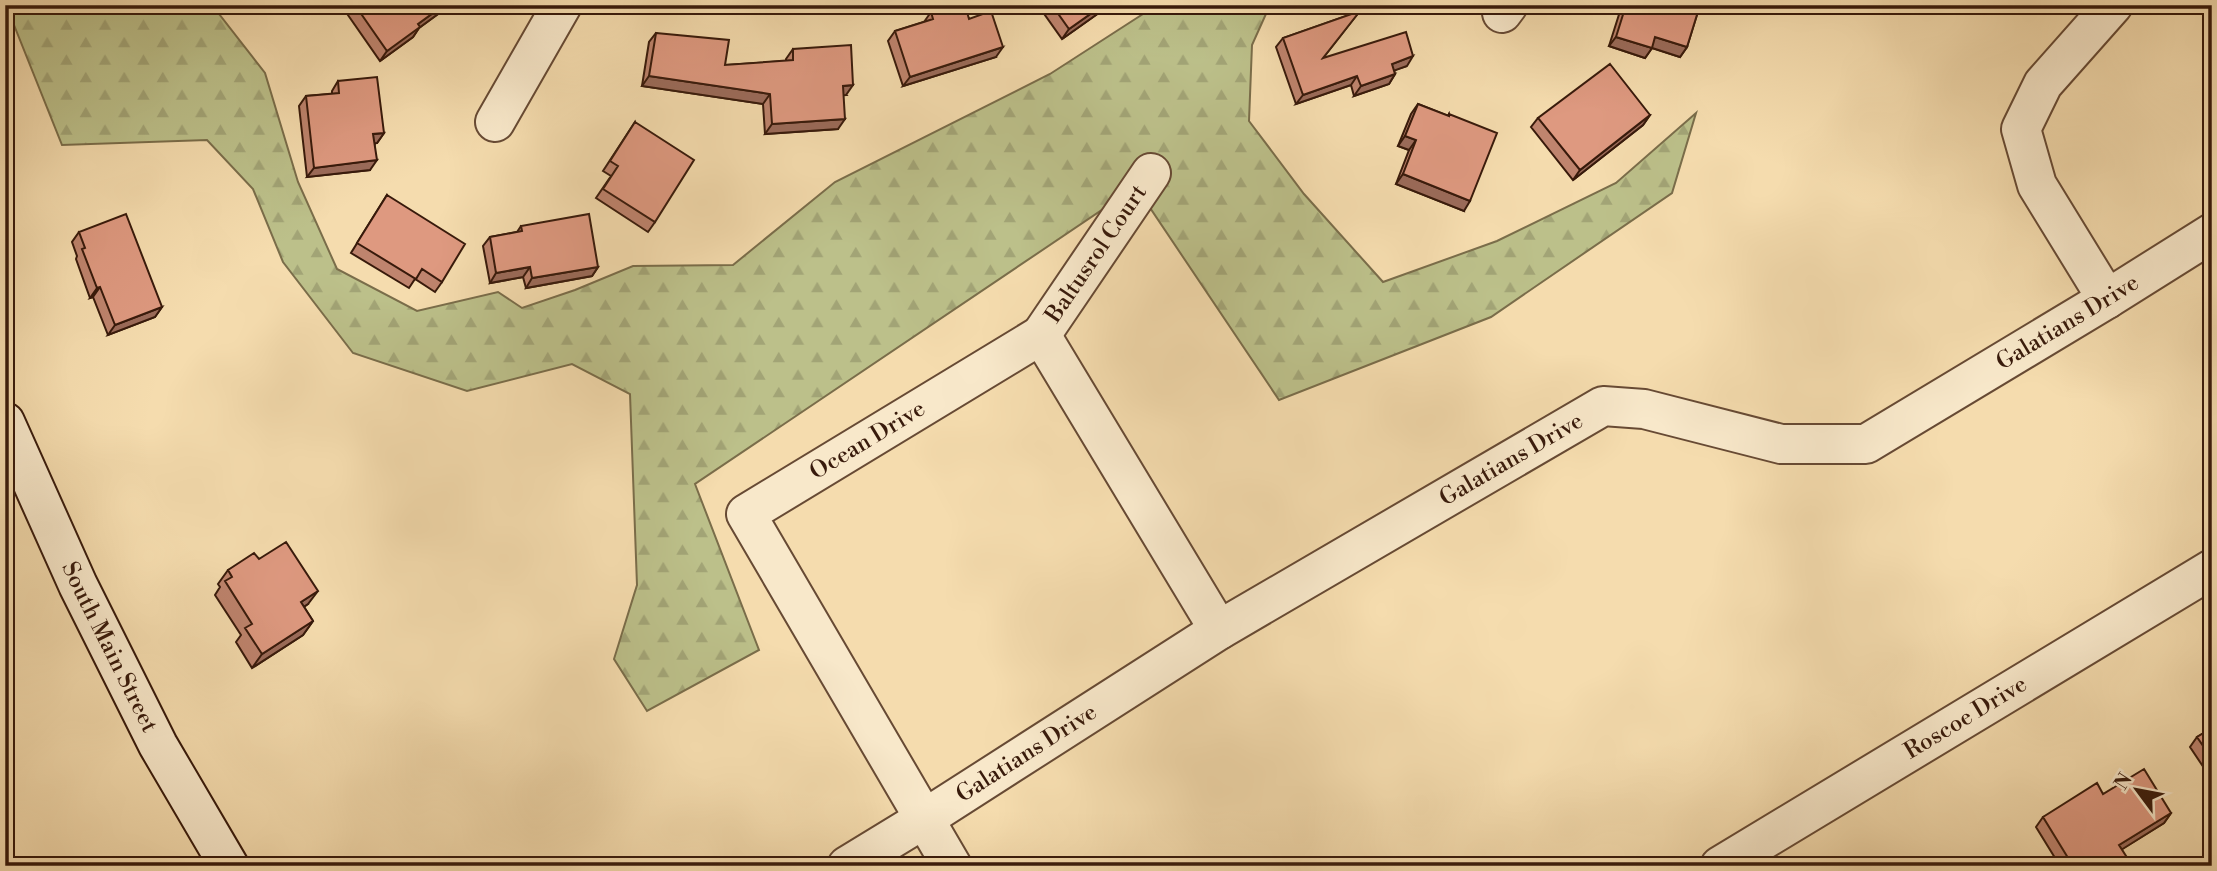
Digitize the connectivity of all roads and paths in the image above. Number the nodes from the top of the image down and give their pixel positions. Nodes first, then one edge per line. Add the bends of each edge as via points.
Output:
1 (562, 5) edge
2 (2113, 5) edge
3 (495, 122) dead end
4 (1151, 173) dead end
5 (2212, 233) edge
6 (2108, 299) junction
7 (1041, 335) junction
8 (5, 422) edge
9 (2212, 569) edge
10 (1219, 630) junction
11 (924, 819) junction
12 (1767, 855) edge
13 (229, 866) edge
14 (848, 866) edge
15 (952, 866) edge
16 (1720, 866) edge

1 - 3 street
2 - 6 street via 2043,84 2021,129 2037,185
4 - 7 street, Baltusrol Court
5 - 6 street, Galatians Drive
6 - 10 street, Galatians Drive via 1866,444 1782,444 1644,409 1603,406
7 - 10 street
7 - 11 street, Ocean Drive via 746,514
8 - 13 street, South Main Street via 78,585 158,745
9 - 12 street, Roscoe Drive via 1815,806
10 - 11 street, Galatians Drive
11 - 14 street, Galatians Drive
11 - 15 street, Ocean Drive
12 - 16 street, Roscoe Drive

